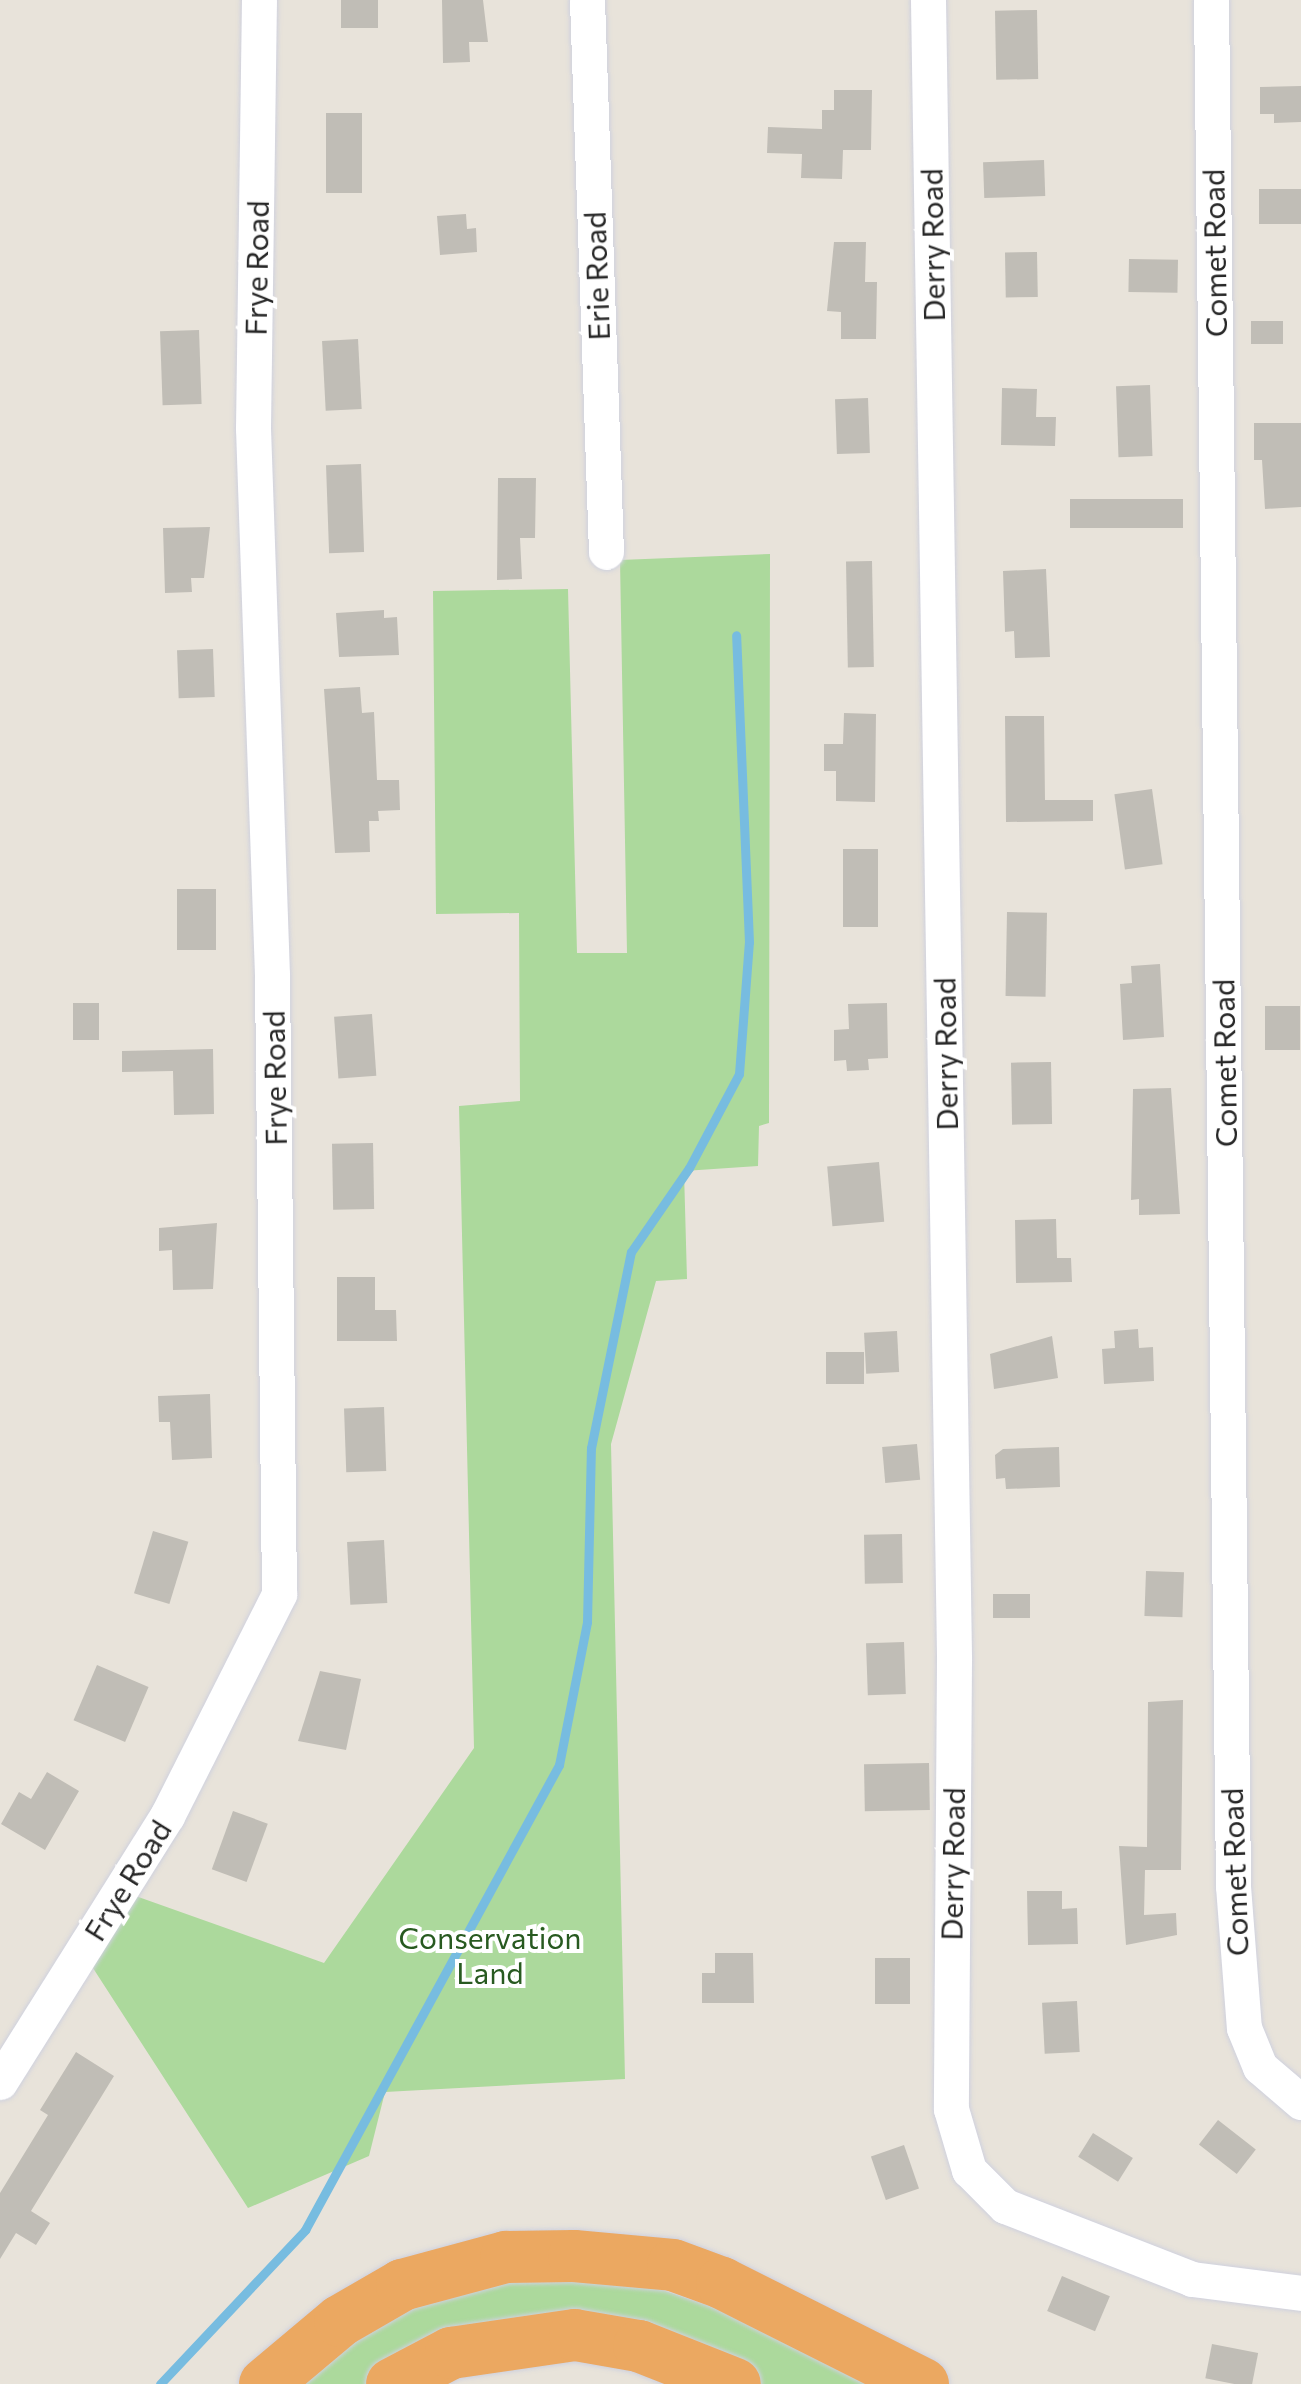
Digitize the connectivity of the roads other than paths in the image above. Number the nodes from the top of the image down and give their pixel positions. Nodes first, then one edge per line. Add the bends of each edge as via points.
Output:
1 (259, 0) edge
2 (586, 0) edge
3 (928, 0) edge
4 (1212, 0) edge
5 (606, 552) dead end
6 (0, 2082) edge
7 (1301, 2102) edge
8 (1301, 2293) edge
9 (265, 2384) edge
10 (392, 2384) edge
11 (735, 2384) edge
12 (923, 2384) edge

1 - 6 street, Frye Road via 253,428 272,974 279,1594 167,1816
2 - 5 street, Erie Road
3 - 8 street, Derry Road via 954,1660 951,2109 969,2170 1005,2206 1192,2278
4 - 7 street, Comet Road via 1233,1886 1244,2028 1260,2067
9 - 12 highway via 340,2321 402,2284 506,2257 574,2256 660,2263 722,2282
10 - 11 highway via 451,2353 575,2335 638,2346

